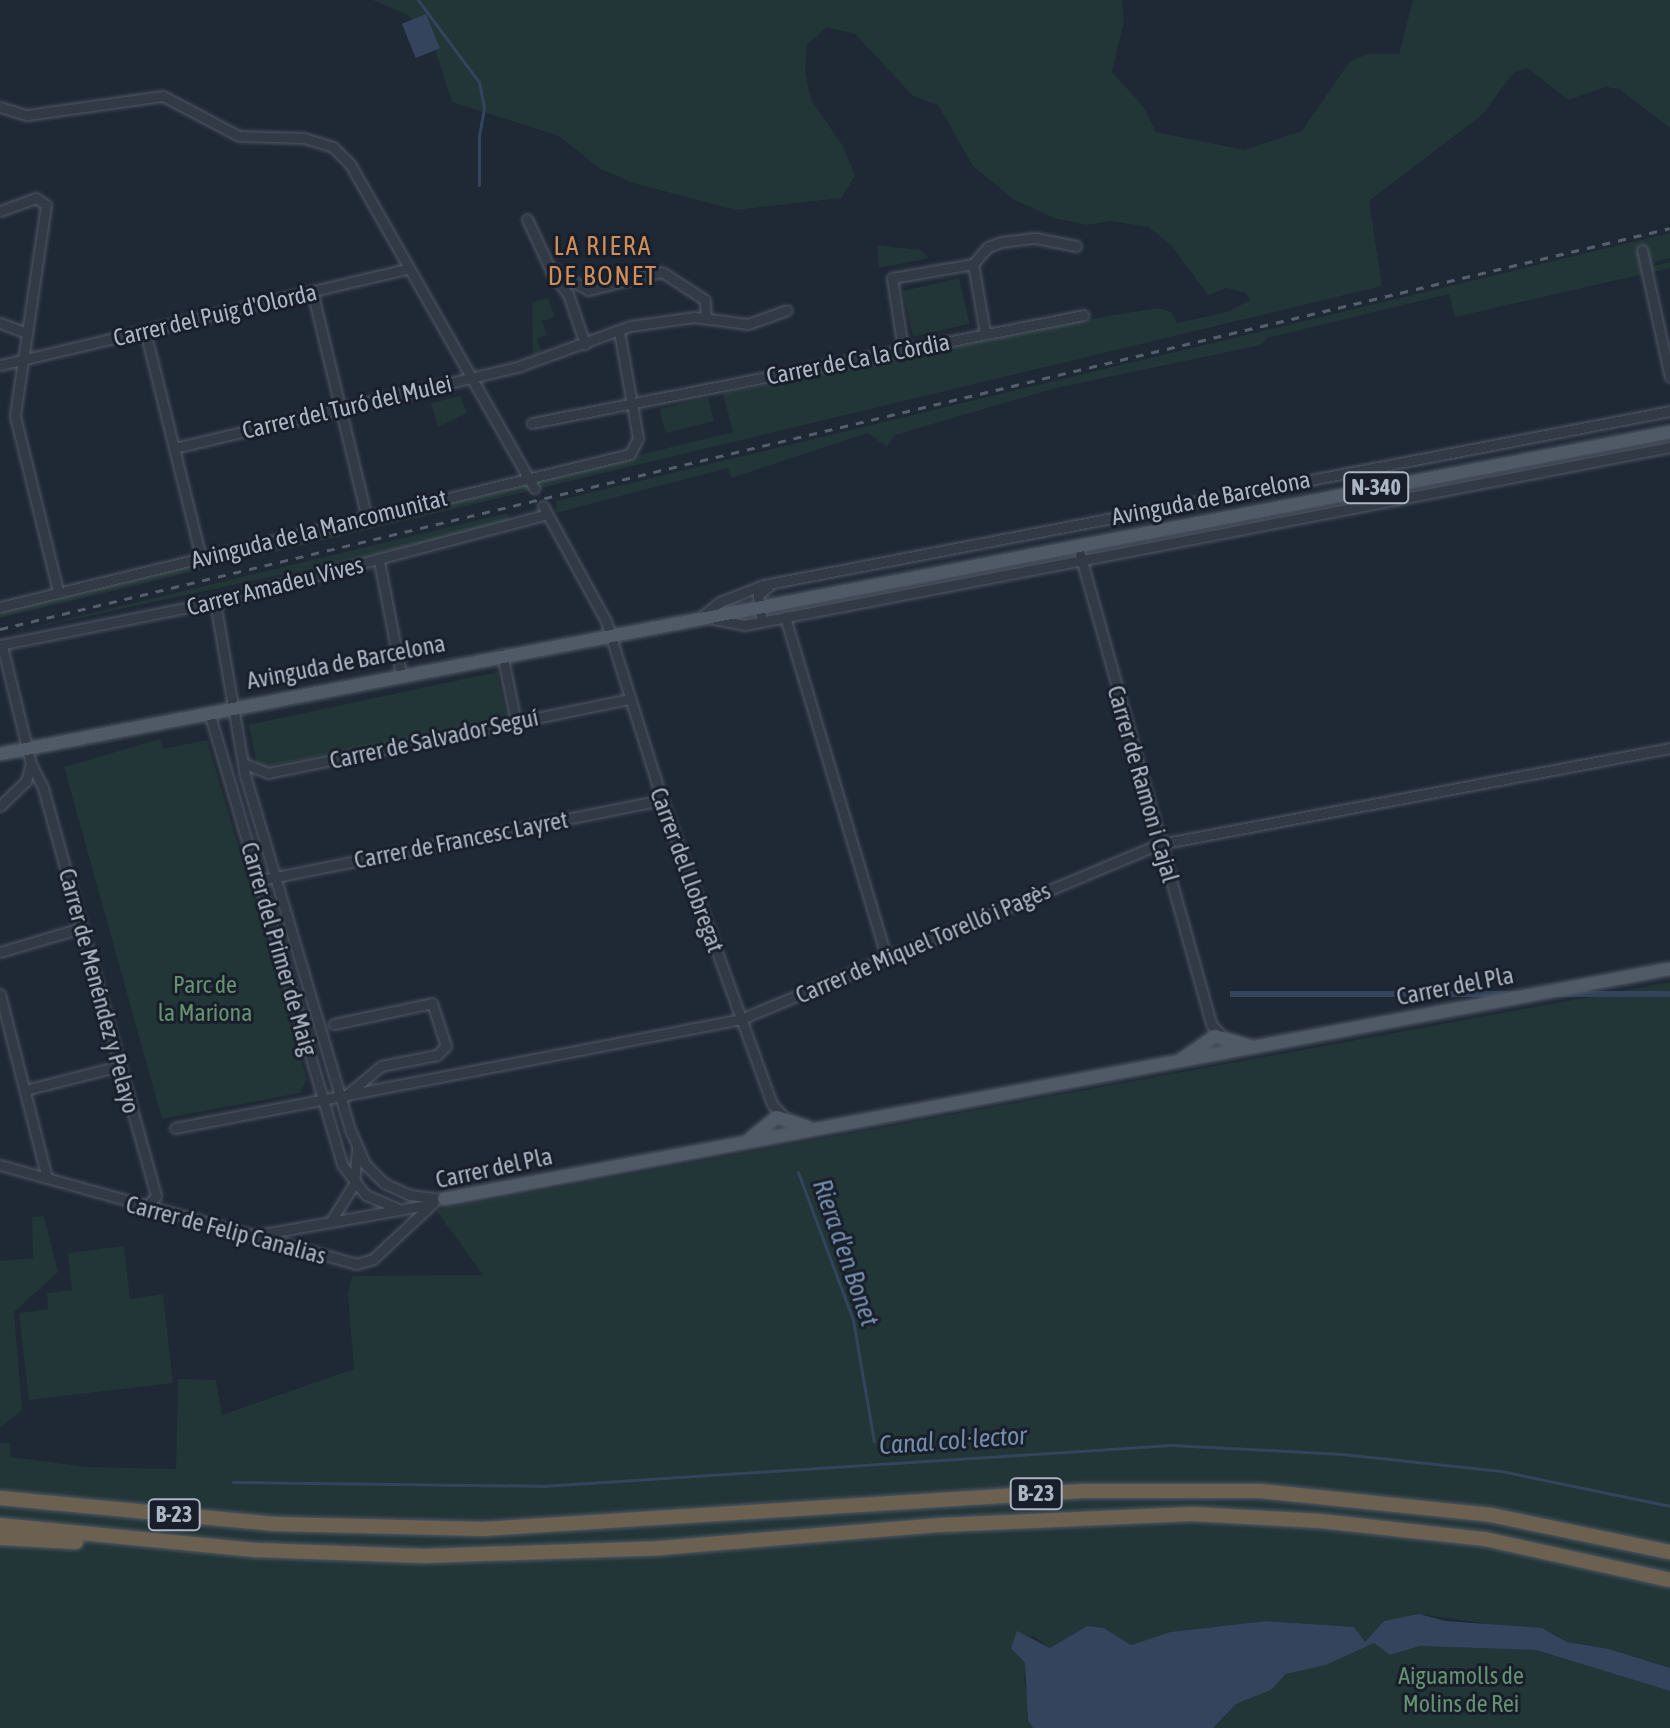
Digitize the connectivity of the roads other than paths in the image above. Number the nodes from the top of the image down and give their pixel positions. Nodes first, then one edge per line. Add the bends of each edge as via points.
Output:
1 (0, 107) edge
2 (0, 211) edge
3 (527, 219) dead end
4 (1076, 246) dead end
5 (1642, 250) dead end
6 (973, 264) junction
7 (409, 268) junction
8 (552, 269) junction
9 (312, 291) junction
10 (787, 310) dead end
11 (1084, 315) dead end
12 (706, 318) junction
13 (0, 323) edge
14 (145, 331) junction
15 (619, 331) junction
16 (25, 332) junction
17 (985, 333) junction
18 (585, 344) junction
19 (903, 349) junction
20 (21, 360) junction
21 (0, 365) edge
22 (1670, 377) edge
23 (471, 378) junction
24 (632, 404) junction
25 (340, 409) junction
26 (1670, 411) edge
27 (532, 423) dead end
28 (1670, 432) edge
29 (1670, 447) edge
30 (174, 448) junction
31 (530, 483) junction
32 (545, 510) joint
33 (367, 518) junction
34 (1082, 545) junction
35 (201, 558) junction
36 (1079, 560) junction
37 (379, 561) junction
38 (778, 582) junction
39 (58, 591) junction
40 (215, 602) junction
41 (0, 607) edge
42 (760, 608) junction
43 (702, 616) junction
44 (785, 617) junction
45 (762, 621) junction
46 (608, 633) junction
47 (1, 645) edge
48 (502, 654) junction
49 (401, 674) junction
50 (627, 699) junction
51 (235, 706) junction
52 (209, 712) junction
53 (516, 722) junction
54 (1670, 748) edge
55 (28, 749) junction
56 (0, 754) edge
57 (243, 763) junction
58 (31, 764) junction
59 (662, 800) junction
60 (0, 806) edge
61 (1160, 844) junction
62 (275, 877) junction
63 (261, 880) junction
64 (81, 928) junction
65 (0, 952) edge
66 (887, 959) junction
67 (1670, 969) edge
68 (0, 994) edge
69 (741, 1019) junction
70 (334, 1024) dead end
71 (1216, 1040) junction
72 (1249, 1046) junction
73 (1219, 1055) junction
74 (1181, 1059) junction
75 (119, 1066) junction
76 (25, 1090) junction
77 (322, 1098) junction
78 (342, 1100) junction
79 (772, 1104) junction
80 (771, 1123) junction
81 (175, 1128) dead end
82 (785, 1128) junction
83 (751, 1138) junction
84 (357, 1148) junction
85 (0, 1165) edge
86 (47, 1178) junction
87 (354, 1184) junction
88 (438, 1201) junction
89 (136, 1207) junction
90 (396, 1208) junction
91 (331, 1221) junction
92 (246, 1237) junction
93 (0, 1491) edge
94 (0, 1498) edge
95 (35, 1501) junction
96 (0, 1525) edge
97 (0, 1538) edge
98 (137, 1538) junction
99 (1670, 1552) edge
100 (1576, 1557) junction
101 (1670, 1580) edge
102 (1670, 1590) edge

1 - 7 street via 27,115 163,96 239,136 324,142 350,164
2 - 16 street via 36,198 46,205
3 - 8 street
4 - 6 street via 1035,238 1001,242 988,247
5 - 22 street
6 - 17 street
6 - 19 street via 892,278
7 - 9 street, Carrer del Puig d'Olorda
7 - 23 street
8 - 12 street via 588,290 662,272 705,300
8 - 18 street via 568,294
9 - 14 street, Carrer del Puig d'Olorda
9 - 25 street
10 - 12 street, Carrer del Turó del Mulei via 748,324
11 - 17 street, Carrer de Ca la Còrdia
12 - 15 street, Carrer del Turó del Mulei via 666,319
13 - 16 street
14 - 20 street, Carrer del Puig d'Olorda
14 - 30 street
15 - 18 street, Carrer del Turó del Mulei
15 - 24 street
16 - 20 street
17 - 19 street, Carrer de Ca la Còrdia
18 - 23 street, Carrer del Turó del Mulei
19 - 24 street, Carrer de Ca la Còrdia
20 - 21 street, Carrer del Puig d'Olorda
20 - 39 street via 15,416
23 - 25 street, Carrer del Turó del Mulei
23 - 31 street
24 - 27 street, Carrer de Ca la Còrdia
24 - 31 street, Avinguda de la Mancomunitat via 636,449
25 - 30 street, Carrer del Turó del Mulei
25 - 33 street
26 - 38 street, Avinguda de Barcelona
28 - 34 main road, Avinguda de Barcelona / N-340
29 - 36 street, Avinguda de Barcelona
30 - 35 street
31 - 33 street, Avinguda de la Mancomunitat
32 - 37 street, Carrer Amadeu Vives
32 - 46 street, Carrer del Llobregat via 602,612
33 - 35 street, Avinguda de la Mancomunitat
34 - 36 street, Carrer de Ramon i Cajal
34 - 42 main road, Avinguda de Barcelona / N-340
35 - 39 street, Avinguda de la Mancomunitat
36 - 44 street, Avinguda de Barcelona
36 - 61 street, Carrer de Ramon i Cajal
37 - 40 street, Carrer Amadeu Vives
37 - 49 street
38 - 42 street via 759,592
38 - 43 street, Avinguda de Barcelona via 720,602
39 - 41 street, Avinguda de la Mancomunitat
40 - 47 street, Carrer Amadeu Vives
40 - 51 street, Carrer del Primer de Maig
42 - 43 main road, Avinguda de Barcelona / N-340
42 - 45 street
43 - 45 street, Avinguda de Barcelona via 737,625
43 - 46 main road, Avinguda de Barcelona / N-340
44 - 45 street, Avinguda de Barcelona
44 - 66 street
46 - 48 main road, Avinguda de Barcelona / N-340
46 - 50 street, Carrer del Llobregat
47 - 55 street, Carrer de Menéndez y Pelayo
48 - 49 main road, Avinguda de Barcelona / N-340
48 - 53 street
49 - 51 main road, Avinguda de Barcelona / N-340
50 - 53 street, Carrer de Salvador Seguí
50 - 59 street, Carrer del Llobregat
51 - 52 main road, Avinguda de Barcelona / N-340
51 - 57 street, Carrer del Primer de Maig
52 - 55 main road, Avinguda de Barcelona / N-340
52 - 63 street, Carrer del Primer de Maig
53 - 57 street, Carrer de Salvador Seguí via 268,773
54 - 61 street, Carrer de Miquel Torelló i Pagès
55 - 56 main road, Avinguda de Barcelona / N-340
55 - 58 street, Carrer de Menéndez y Pelayo
57 - 62 street, Carrer del Primer de Maig
58 - 60 street via 26,781
58 - 64 street, Carrer de Menéndez y Pelayo
59 - 62 street, Carrer de Francesc Layret
59 - 69 street, Carrer del Llobregat
61 - 66 street, Carrer de Miquel Torelló i Pagès
61 - 71 street, Carrer de Ramon i Cajal
62 - 63 street, Carrer de Francesc Layret
62 - 78 street, Carrer del Primer de Maig
63 - 77 street, Carrer del Primer de Maig
64 - 65 street
64 - 75 street, Carrer de Menéndez y Pelayo
66 - 69 street, Carrer de Miquel Torelló i Pagès
67 - 72 main road, Carrer del Pla
68 - 76 street
69 - 78 street, Carrer de Miquel Torelló i Pagès
69 - 79 street, Carrer del Llobregat
70 - 78 street via 432,1003 446,1046 437,1055 381,1066
71 - 72 main road, Carrer del Pla
71 - 73 main road
71 - 73 main road
71 - 74 main road, Carrer del Pla
72 - 73 main road, Carrer del Pla
73 - 74 main road, Carrer del Pla
74 - 82 main road, Carrer del Pla
75 - 76 street
75 - 89 street, Carrer de Menéndez y Pelayo via 156,1196 148,1205
76 - 86 street
77 - 78 street, Carrer de Miquel Torelló i Pagès
77 - 81 street, Carrer de Miquel Torelló i Pagès
77 - 87 street, Carrer del Primer de Maig
78 - 84 street, Carrer del Primer de Maig
79 - 80 street, Carrer del Llobregat
79 - 82 street, Carrer del Llobregat
80 - 82 main road
80 - 83 main road, Carrer del Pla
82 - 83 main road, Carrer del Pla
83 - 88 main road, Carrer del Pla
84 - 87 street, Carrer del Primer de Maig
84 - 88 street, Carrer del Primer de Maig via 375,1177 394,1189
85 - 86 street, Carrer de Felip Canalias
86 - 89 street, Carrer de Felip Canalias
87 - 90 street
87 - 91 street, Carrer del Primer de Maig
88 - 90 street, Carrer del Pla
88 - 92 street, Carrer de Felip Canalias via 364,1264
89 - 92 street, Carrer de Felip Canalias
90 - 91 street, Carrer del Pla
91 - 92 street, Carrer del Pla
93 - 95 highway
94 - 95 highway, B-23
95 - 99 highway, B-23 via 288,1525 483,1529 1082,1491 1260,1491 1491,1515
96 - 98 highway, B-23
97 - 98 highway
98 - 100 highway, B-23 via 367,1556 527,1555 1079,1516 1192,1514 1394,1527
100 - 101 highway, B-23
100 - 102 highway

